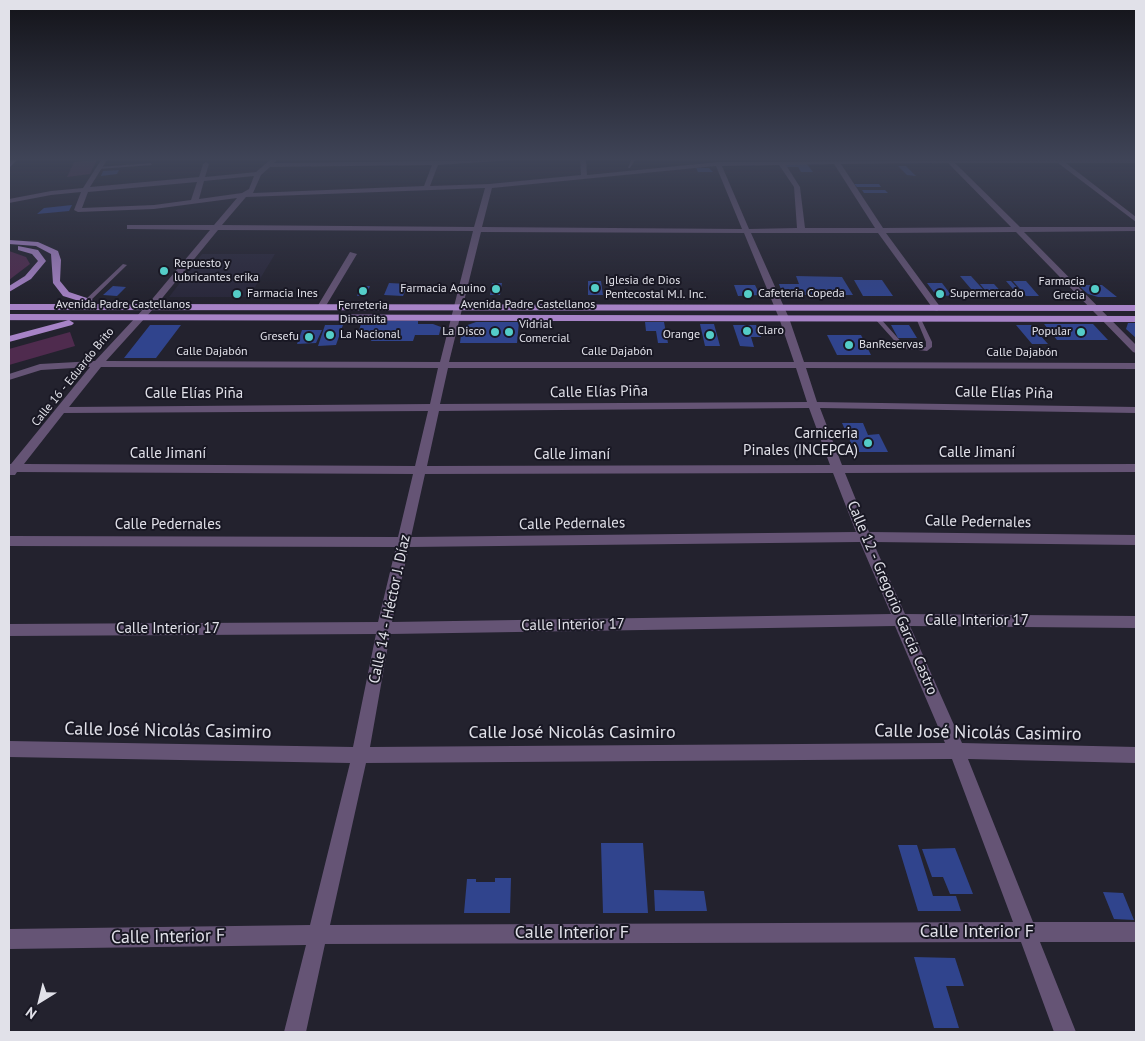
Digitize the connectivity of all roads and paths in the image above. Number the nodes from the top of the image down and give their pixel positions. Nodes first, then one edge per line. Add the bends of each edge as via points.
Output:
1 (78, 209) edge
2 (123, 209) edge
3 (232, 209) edge
4 (483, 209) edge
5 (738, 209) edge
6 (800, 209) edge
7 (866, 209) edge
8 (998, 209) edge
9 (1121, 209) edge
10 (1136, 220) edge
11 (130, 227) dead end
12 (216, 228) junction
13 (1019, 229) junction
14 (478, 230) junction
15 (802, 230) junction
16 (1136, 230) edge
17 (748, 231) junction
18 (881, 231) junction
19 (9, 242) edge
20 (9, 246) edge
21 (353, 254) dead end
22 (125, 265) dead end
23 (9, 289) edge
24 (86, 302) junction
25 (151, 306) junction
26 (9, 307) edge
27 (110, 307) junction
28 (321, 307) junction
29 (937, 308) junction
30 (1096, 308) junction
31 (1136, 308) edge
32 (456, 312) junction
33 (781, 312) junction
34 (9, 316) edge
35 (95, 318) junction
36 (138, 318) junction
37 (877, 318) junction
38 (918, 318) junction
39 (1107, 319) junction
40 (1136, 319) edge
41 (9, 339) edge
42 (1136, 350) edge
43 (98, 364) junction
44 (444, 364) junction
45 (801, 365) junction
46 (1136, 366) edge
47 (9, 377) edge
48 (813, 405) junction
49 (434, 409) junction
50 (62, 410) junction
51 (1136, 410) edge
52 (1136, 468) edge
53 (839, 469) junction
54 (11, 470) edge
55 (420, 470) junction
56 (864, 536) junction
57 (1136, 540) edge
58 (9, 541) edge
59 (404, 542) junction
60 (899, 620) junction
61 (1136, 622) edge
62 (384, 628) junction
63 (9, 630) edge
64 (9, 749) edge
65 (956, 751) junction
66 (360, 755) junction
67 (1136, 755) edge
68 (1026, 932) junction
69 (1136, 932) edge
70 (319, 935) junction
71 (9, 938) edge
72 (295, 1032) edge
73 (1064, 1032) edge

1 - 2 street
3 - 12 street, Calle 16 - Eduardo Brito
4 - 14 street, Calle 14 - Héctor J. Díaz
5 - 17 street, Calle 12 - Gregorio García Castro
6 - 15 street
7 - 18 street
8 - 13 street
9 - 10 street
11 - 12 street
12 - 14 street
12 - 25 street, Calle 16 - Eduardo Brito
13 - 16 street
13 - 18 street
13 - 30 street
14 - 17 street
14 - 32 street, Calle 14 - Héctor J. Díaz
15 - 17 street
15 - 18 street
17 - 33 street, Calle 12 - Gregorio García Castro
18 - 29 street
19 - 24 main road via 38,244 55,253 56,281 66,294
20 - 23 main road via 35,252 42,261 38,269
21 - 28 street
22 - 24 lane
24 - 27 main road
25 - 27 main road, Avenida Padre Castellanos
25 - 28 main road, Avenida Padre Castellanos
25 - 36 street, Calle 16 - Eduardo Brito
26 - 27 main road, Avenida Padre Castellanos
28 - 32 main road, Avenida Padre Castellanos
29 - 30 main road, Avenida Padre Castellanos
29 - 33 main road, Avenida Padre Castellanos
30 - 31 main road, Avenida Padre Castellanos
30 - 39 street
32 - 33 main road, Avenida Padre Castellanos
32 - 36 main road, Avenida Padre Castellanos
32 - 44 street, Calle 14 - Héctor J. Díaz
33 - 37 main road, Avenida Padre Castellanos
33 - 45 street, Calle 12 - Gregorio García Castro
34 - 35 main road, Avenida Padre Castellanos
35 - 36 main road, Avenida Padre Castellanos
35 - 41 main road
36 - 43 street, Calle 16 - Eduardo Brito
37 - 38 main road, Avenida Padre Castellanos
37 - 38 lane via 903,347 927,349 929,342
38 - 39 main road, Avenida Padre Castellanos
39 - 40 main road, Avenida Padre Castellanos
39 - 42 street
43 - 44 street, Calle Dajabón
43 - 47 street, Calle Dajabón via 33,368
43 - 50 street, Calle 16 - Eduardo Brito
44 - 45 street, Calle Dajabón
44 - 49 street, Calle 14 - Héctor J. Díaz
45 - 46 street, Calle Dajabón
45 - 48 street, Calle 12 - Gregorio García Castro
48 - 49 street, Calle Elías Piña
48 - 51 street, Calle Elías Piña
48 - 53 street, Calle 12 - Gregorio García Castro
49 - 50 street, Calle Elías Piña
49 - 55 street, Calle 14 - Héctor J. Díaz
50 - 54 street, Calle 16 - Eduardo Brito
52 - 53 street, Calle Jimaní
53 - 55 street, Calle Jimaní
53 - 56 street, Calle 12 - Gregorio García Castro
54 - 55 street, Calle Jimaní
55 - 59 street, Calle 14 - Héctor J. Díaz
56 - 57 street, Calle Pedernales
56 - 59 street, Calle Pedernales
56 - 60 street, Calle 12 - Gregorio García Castro
58 - 59 street, Calle Pedernales
59 - 62 street, Calle 14 - Héctor J. Díaz
60 - 61 street, Calle Interior 17
60 - 62 street, Calle Interior 17
60 - 65 street, Calle 12 - Gregorio García Castro
62 - 63 street, Calle Interior 17
62 - 66 street, Calle 14 - Héctor J. Díaz
64 - 66 street, Calle José Nicolás Casimiro
65 - 66 street, Calle José Nicolás Casimiro
65 - 67 street, Calle José Nicolás Casimiro
65 - 68 street, Calle 12 - Gregorio García Castro
66 - 70 street, Calle 14 - Héctor J. Díaz
68 - 69 street, Calle Interior F
68 - 70 street, Calle Interior F
68 - 73 street, Calle 12 - Gregorio García Castro
70 - 71 street, Calle Interior F
70 - 72 street, Calle 14 - Héctor J. Díaz

